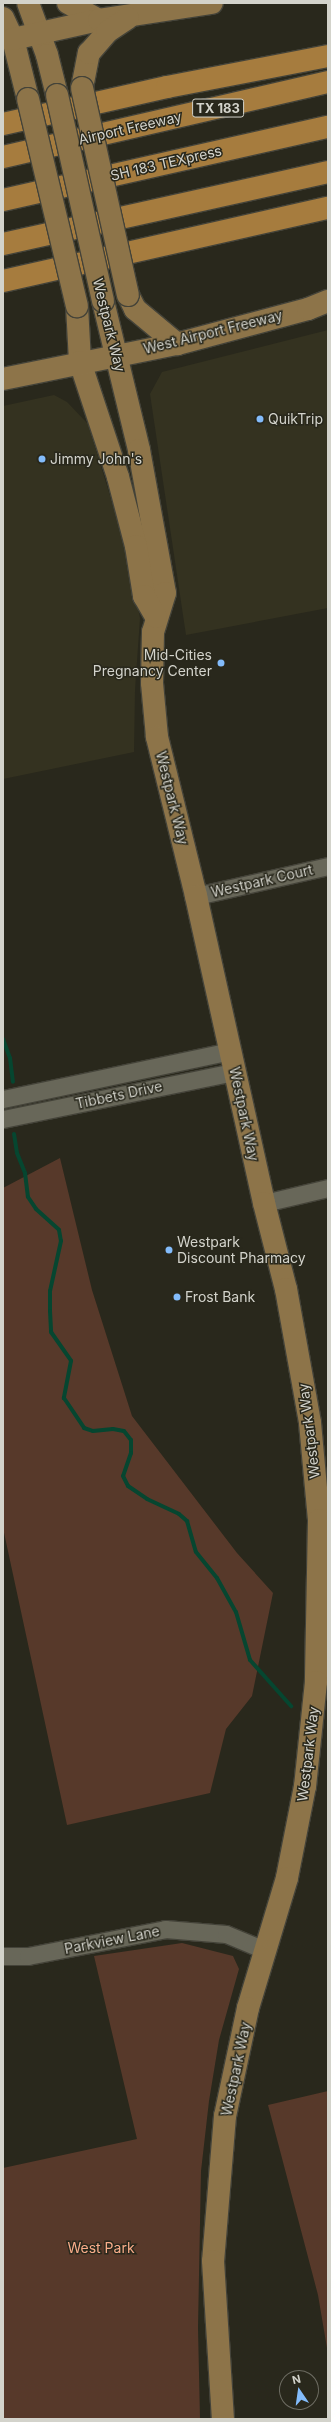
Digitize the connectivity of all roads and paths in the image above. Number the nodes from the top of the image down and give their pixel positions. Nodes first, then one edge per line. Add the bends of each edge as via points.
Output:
1 (28, 3) edge
2 (68, 3) edge
3 (212, 3) edge
4 (132, 15) junction
5 (3, 18) edge
6 (99, 20) junction
7 (37, 34) junction
8 (12, 40) junction
9 (328, 56) edge
10 (328, 82) edge
11 (3, 124) edge
12 (328, 126) edge
13 (3, 157) edge
14 (328, 172) edge
15 (3, 200) edge
16 (328, 208) edge
17 (3, 244) edge
18 (3, 281) edge
19 (328, 301) edge
20 (177, 344) junction
21 (116, 354) junction
22 (80, 362) junction
23 (3, 379) edge
24 (156, 617) junction
25 (328, 866) edge
26 (196, 896) junction
27 (230, 1051) junction
28 (234, 1072) junction
29 (3, 1099) edge
30 (3, 1119) edge
31 (328, 1188) edge
32 (264, 1203) junction
33 (266, 1952) junction
34 (3, 1956) edge
35 (223, 2419) edge

1 - 7 main road, Westpark Way
2 - 6 main road
3 - 4 main road
4 - 6 main road
4 - 20 main road, bridge via 107,32 89,53 82,88 128,295 135,309
5 - 8 main road, Westpark Way
6 - 7 main road
7 - 8 main road
7 - 21 main road, Westpark Way, bridge via 47,55
8 - 22 main road, Westpark Way, bridge via 77,306
9 - 11 highway
10 - 13 highway, Airport Freeway / TX 183
12 - 15 highway, SH 183 TEXpress
14 - 17 highway
16 - 18 highway
19 - 20 main road, West Airport Freeway via 308,309
20 - 21 main road, West Airport Freeway
21 - 22 main road, West Airport Freeway
21 - 24 main road, Westpark Way via 143,470 165,593
22 - 23 main road, West Airport Freeway
22 - 24 main road, Westpark Way via 118,477 136,546 144,596
24 - 26 main road, Westpark Way via 153,632 152,683 157,737
25 - 26 street, Westpark Court
26 - 27 main road, Westpark Way
27 - 28 main road, Westpark Way
27 - 29 street, Tibbets Drive
28 - 30 street, Tibbets Drive
28 - 32 main road, Westpark Way
31 - 32 street
32 - 33 main road, Westpark Way via 286,1289 310,1423 319,1520 314,1711 309,1762 287,1878
33 - 34 street, Parkview Lane via 226,1934 165,1929 28,1956
33 - 35 main road, Westpark Way via 248,2008 225,2116 213,2261

